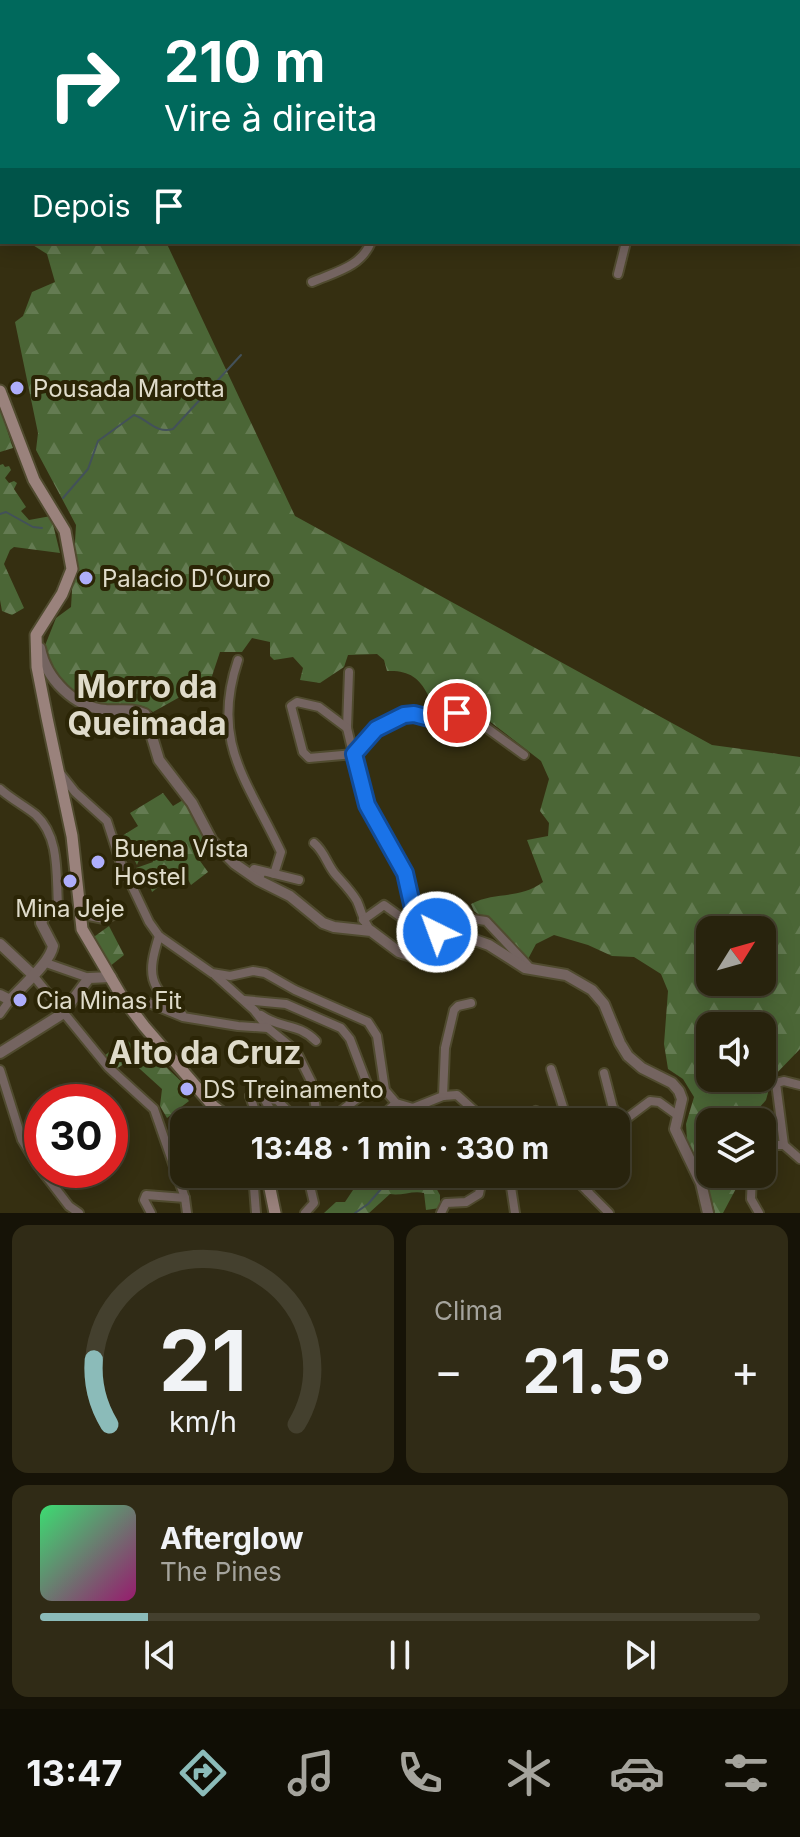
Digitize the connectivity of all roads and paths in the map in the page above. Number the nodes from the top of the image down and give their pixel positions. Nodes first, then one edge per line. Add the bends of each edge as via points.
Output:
1 (626, 244) edge
2 (369, 247) edge
3 (618, 274) dead end
4 (312, 282) dead end
5 (0, 391) edge
6 (36, 635) junction
7 (238, 660) dead end
8 (349, 672) dead end
9 (347, 728) junction
10 (354, 754) junction
11 (524, 755) dead end
12 (57, 769) junction
13 (0, 789) edge
14 (314, 843) dead end
15 (274, 874) junction
16 (299, 880) dead end
17 (284, 892) junction
18 (58, 905) joint
19 (79, 914) junction
20 (116, 914) dead end
21 (363, 920) junction
22 (412, 925) dead end
23 (371, 931) junction
24 (159, 936) junction
25 (0, 944) edge
26 (46, 963) junction
27 (532, 970) junction
28 (212, 973) junction
29 (32, 974) junction
30 (111, 977) junction
31 (89, 978) junction
32 (5, 997) edge
33 (244, 1000) junction
34 (471, 1003) dead end
35 (131, 1008) junction
36 (254, 1010) junction
37 (0, 1014) edge
38 (62, 1014) junction
39 (187, 1017) junction
40 (268, 1028) junction
41 (316, 1041) dead end
42 (0, 1053) edge
43 (551, 1069) dead end
44 (0, 1070) edge
45 (604, 1073) dead end
46 (800, 1085) edge
47 (443, 1096) junction
48 (265, 1100) junction
49 (396, 1103) junction
50 (217, 1108) edge
51 (254, 1108) edge
52 (269, 1108) edge
53 (286, 1108) edge
54 (316, 1108) edge
55 (346, 1108) edge
56 (391, 1108) edge
57 (470, 1108) edge
58 (562, 1108) edge
59 (613, 1108) edge
60 (677, 1115) junction
61 (630, 1116) edge
62 (776, 1145) edge
63 (784, 1145) junction
64 (799, 1161) edge
65 (254, 1188) edge
66 (270, 1188) edge
67 (310, 1188) edge
68 (480, 1188) edge
69 (511, 1188) edge
70 (584, 1188) edge
71 (588, 1188) edge
72 (751, 1188) edge
73 (588, 1192) junction
74 (185, 1198) junction
75 (69, 1210) edge
76 (79, 1213) edge
77 (151, 1213) edge
78 (187, 1213) edge
79 (256, 1213) edge
80 (275, 1213) edge
81 (305, 1213) edge
82 (441, 1213) edge
83 (515, 1213) edge
84 (609, 1213) edge
85 (708, 1213) edge
86 (759, 1213) edge

1 - 3 street
2 - 4 street via 354,264
5 - 6 main road via 34,480 65,531 72,569
6 - 12 main road
6 - 17 street via 45,668 74,698 96,708 145,714 159,760 192,803 212,841 250,876
7 - 15 street via 227,697 227,727 236,759 281,852
8 - 9 street
9 - 10 street
9 - 10 street via 319,707 297,702 291,706 306,757
10 - 11 street via 376,729 397,718 411,714 433,719 454,713 473,718
10 - 27 street via 367,805 405,873 418,924 437,932 472,919 486,921
12 - 19 main road via 72,836
12 - 24 street via 107,821 120,861
13 - 18 street via 49,831
14 - 21 street via 356,899
15 - 16 street
15 - 17 street via 253,869
17 - 23 street via 329,926
18 - 26 street via 41,923 53,946
19 - 20 street via 104,919
19 - 30 main road via 85,937
21 - 22 street via 384,905
21 - 23 street
23 - 27 street via 417,959 431,959 457,941 475,940
24 - 28 street
24 - 39 street via 151,975
25 - 29 street
26 - 29 street
26 - 31 street
27 - 60 street via 566,975 592,990 628,1056 679,1091
28 - 33 street
28 - 49 street via 265,973 368,1022 377,1036 385,1090
29 - 32 street
29 - 38 street
30 - 31 street
30 - 35 main road
31 - 38 street
32 - 37 street
33 - 36 street
33 - 55 street via 286,1004 348,1034 369,1089
34 - 47 street via 454,1010 445,1048
35 - 39 street via 144,1001
35 - 50 main road
36 - 40 street
36 - 41 street via 278,1024 299,1027
38 - 42 street
38 - 74 street via 124,1085 154,1109
39 - 40 street
40 - 54 street via 300,1057
43 - 58 street
44 - 75 street via 22,1140
45 - 59 street
46 - 63 street via 776,1083
47 - 49 street via 413,1108
47 - 57 street via 460,1098
48 - 51 street via 250,1096
48 - 52 street
48 - 53 street
49 - 56 street
60 - 61 street via 654,1101
60 - 85 street via 678,1138 701,1183
62 - 63 street
63 - 64 street
65 - 79 street
66 - 80 main road
67 - 81 street via 314,1203
68 - 82 street via 466,1202 446,1203
69 - 83 street
70 - 73 street
71 - 73 street
72 - 86 street
73 - 84 street
74 - 77 street via 146,1195
74 - 78 street
75 - 76 street

